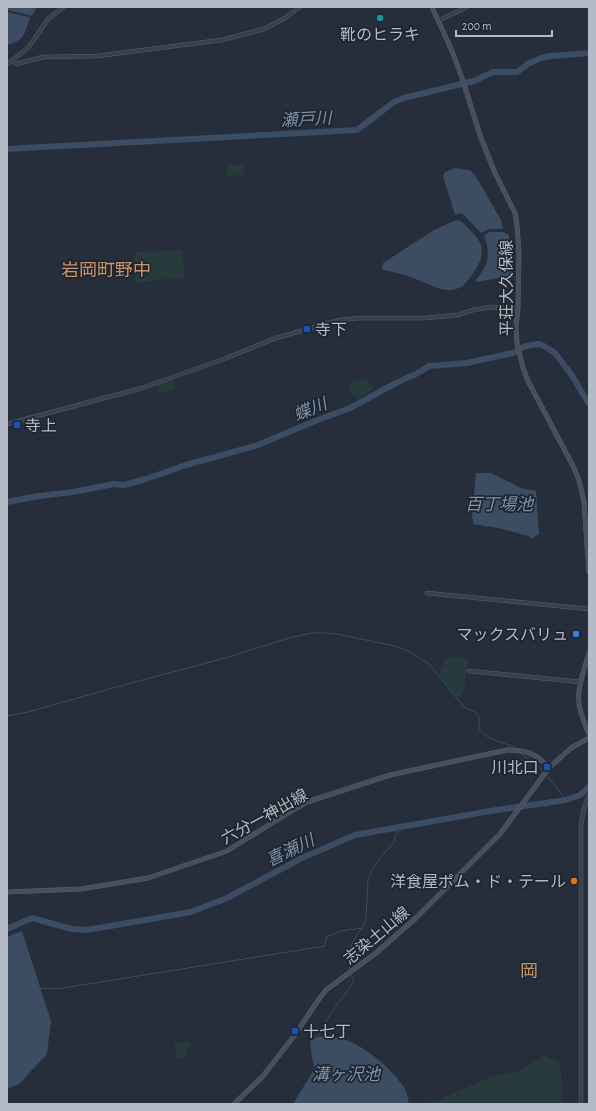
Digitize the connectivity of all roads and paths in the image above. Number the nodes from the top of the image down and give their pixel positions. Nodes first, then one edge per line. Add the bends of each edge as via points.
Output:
1 (64, 7) edge
2 (300, 7) edge
3 (432, 7) edge
4 (467, 7) edge
5 (438, 21) junction
6 (12, 61) junction
7 (7, 64) edge
8 (518, 308) junction
9 (7, 424) edge
10 (589, 572) edge
11 (427, 593) dead end
12 (589, 609) edge
13 (589, 653) edge
14 (469, 671) dead end
15 (581, 682) junction
16 (589, 734) edge
17 (589, 738) edge
18 (549, 768) junction
19 (589, 795) edge
20 (7, 892) edge
21 (234, 1104) edge
22 (581, 1104) edge

1 - 6 street via 50,18 28,48
2 - 6 street via 264,29 222,40 97,56 43,57 16,64
3 - 5 main road, 平荘大久保線
4 - 5 street
5 - 8 main road, 平荘大久保線 via 465,86 481,138 515,214 518,235
6 - 7 street
8 - 9 street via 491,307 458,315 426,318 340,320 276,338 142,388
8 - 10 main road, 平荘大久保線 via 516,326 523,368 579,480 584,502
11 - 12 street
13 - 15 main road
14 - 15 street
15 - 16 main road via 580,712
17 - 18 main road, 志染土山線 via 571,748
18 - 20 main road, 六分一神出線 via 531,753 507,750 424,768 374,780 308,802 227,851 148,878 81,889
18 - 21 main road, 志染土山線 via 500,834 417,917 376,953 326,990 263,1076
19 - 22 street via 582,825

